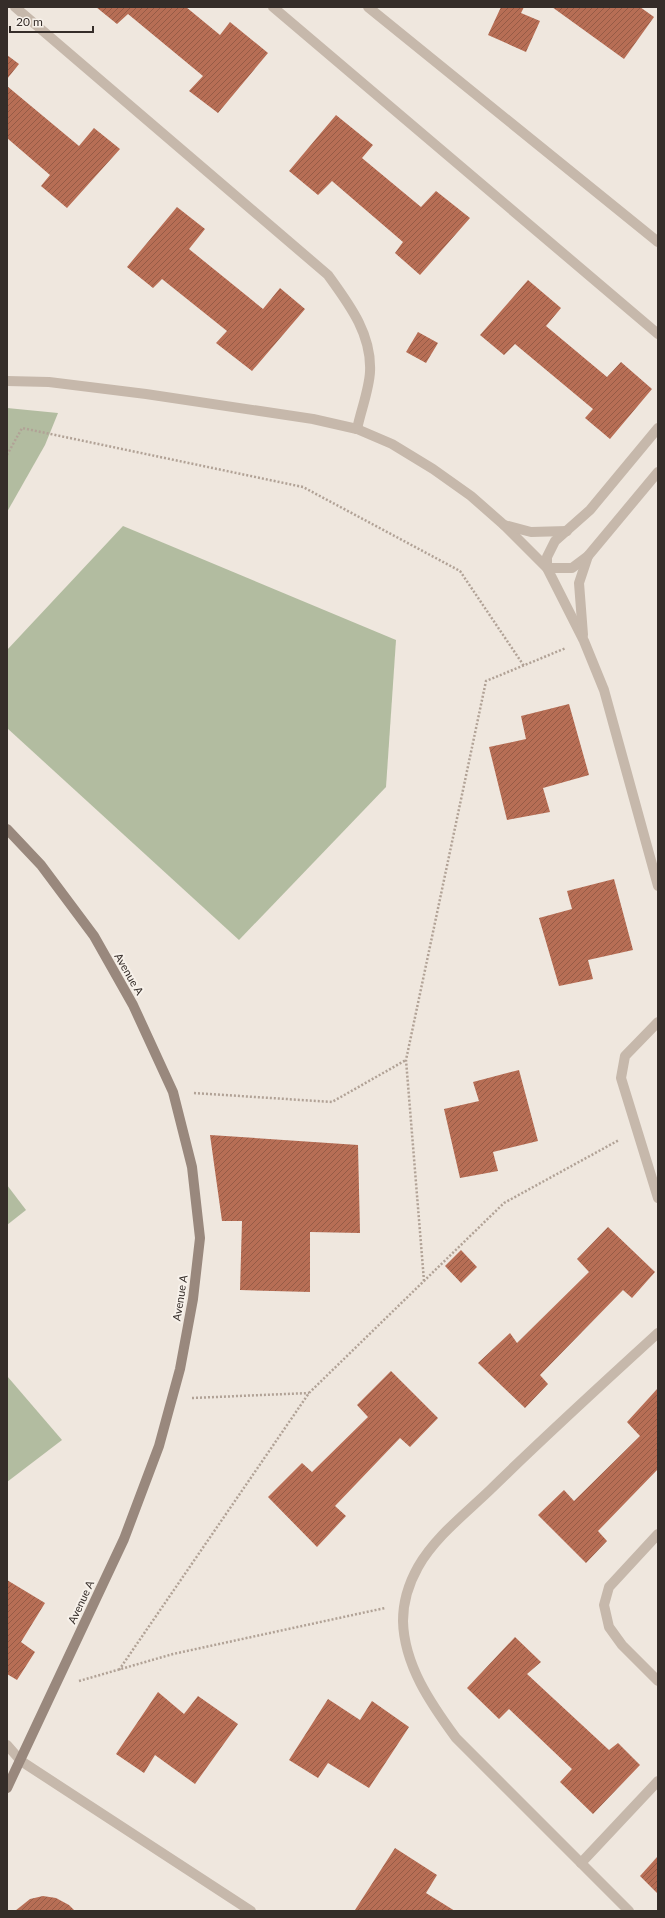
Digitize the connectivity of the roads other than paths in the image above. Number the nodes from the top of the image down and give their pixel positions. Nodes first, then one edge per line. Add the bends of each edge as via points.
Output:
1 (15, 7) edge
2 (272, 7) edge
3 (368, 7) edge
4 (658, 242) edge
5 (658, 334) edge
6 (7, 381) edge
7 (658, 428) edge
8 (357, 429) junction
9 (658, 472) edge
10 (504, 525) junction
11 (566, 531) junction
12 (588, 556) junction
13 (547, 568) junction
14 (584, 641) junction
15 (7, 829) edge
16 (658, 886) edge
17 (658, 1022) edge
18 (658, 1198) edge
19 (658, 1333) edge
20 (658, 1534) edge
21 (658, 1681) edge
22 (7, 1745) edge
23 (21, 1761) junction
24 (658, 1781) edge
25 (7, 1788) edge
26 (581, 1863) junction
27 (251, 1911) edge
28 (629, 1911) edge

1 - 8 street via 328,275 353,308 366,339 370,371
2 - 5 street
3 - 4 street
6 - 8 street via 49,382 146,394
7 - 11 street via 590,510
8 - 10 street via 392,444 433,470 471,496
9 - 12 street
10 - 11 street via 531,532
10 - 13 street
11 - 13 street via 555,541 547,557
12 - 13 street via 572,568
12 - 14 street via 579,583
13 - 14 street
14 - 16 street via 606,697
15 - 23 main road, Avenue A via 41,865 94,936 133,1005 173,1092 192,1167 200,1238 193,1299 180,1369 159,1446 124,1539
17 - 18 street via 624,1056 621,1078
19 - 26 street via 554,1427 434,1544 418,1567 406,1593 403,1621 406,1645 419,1680 435,1710 456,1738
20 - 21 street via 609,1587 604,1605 609,1627 622,1645
22 - 23 street
23 - 25 main road, Avenue A
23 - 27 street
24 - 26 street
26 - 28 street

